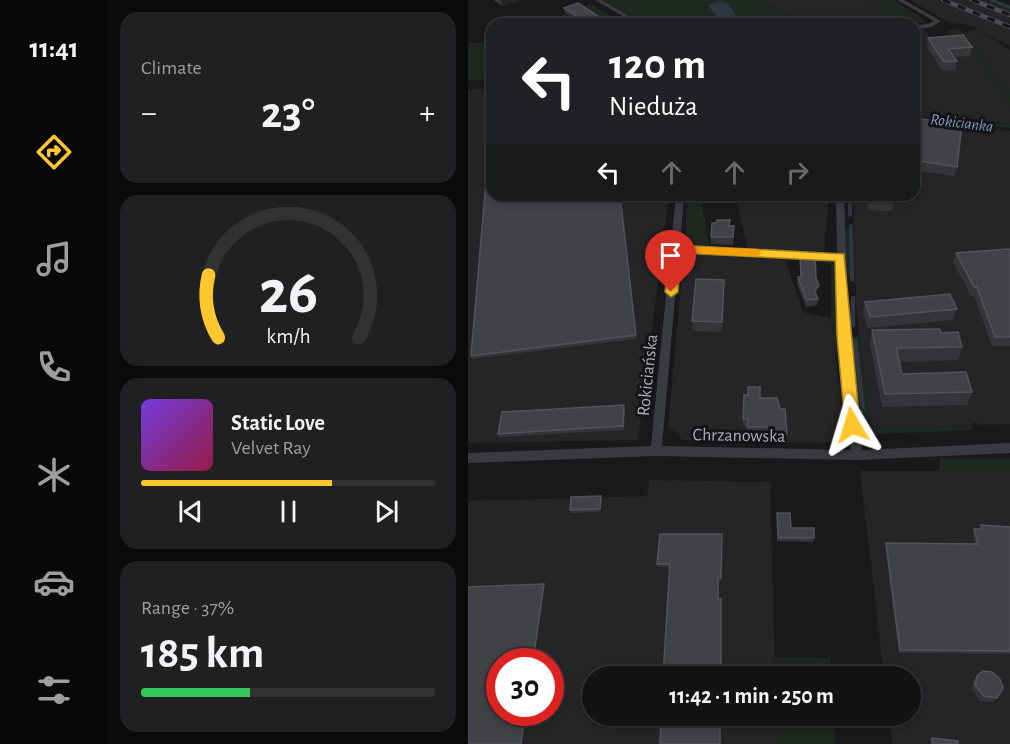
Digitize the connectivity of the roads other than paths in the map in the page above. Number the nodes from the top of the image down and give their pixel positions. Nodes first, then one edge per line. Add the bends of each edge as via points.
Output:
1 (598, 0) edge
2 (900, 0) edge
3 (630, 18) edge
4 (920, 27) edge
5 (680, 201) edge
6 (840, 201) edge
7 (676, 249) junction
8 (840, 257) junction
9 (1010, 448) edge
10 (656, 451) junction
11 (857, 455) junction
12 (468, 458) edge

1 - 3 street
2 - 4 street via 938,21
5 - 7 street, Rokiciańska
6 - 8 street
7 - 8 street
7 - 10 street, Rokiciańska
8 - 11 street via 846,374
9 - 11 street, Chrzanowska
10 - 11 street, Chrzanowska
10 - 12 street, Chrzanowska

